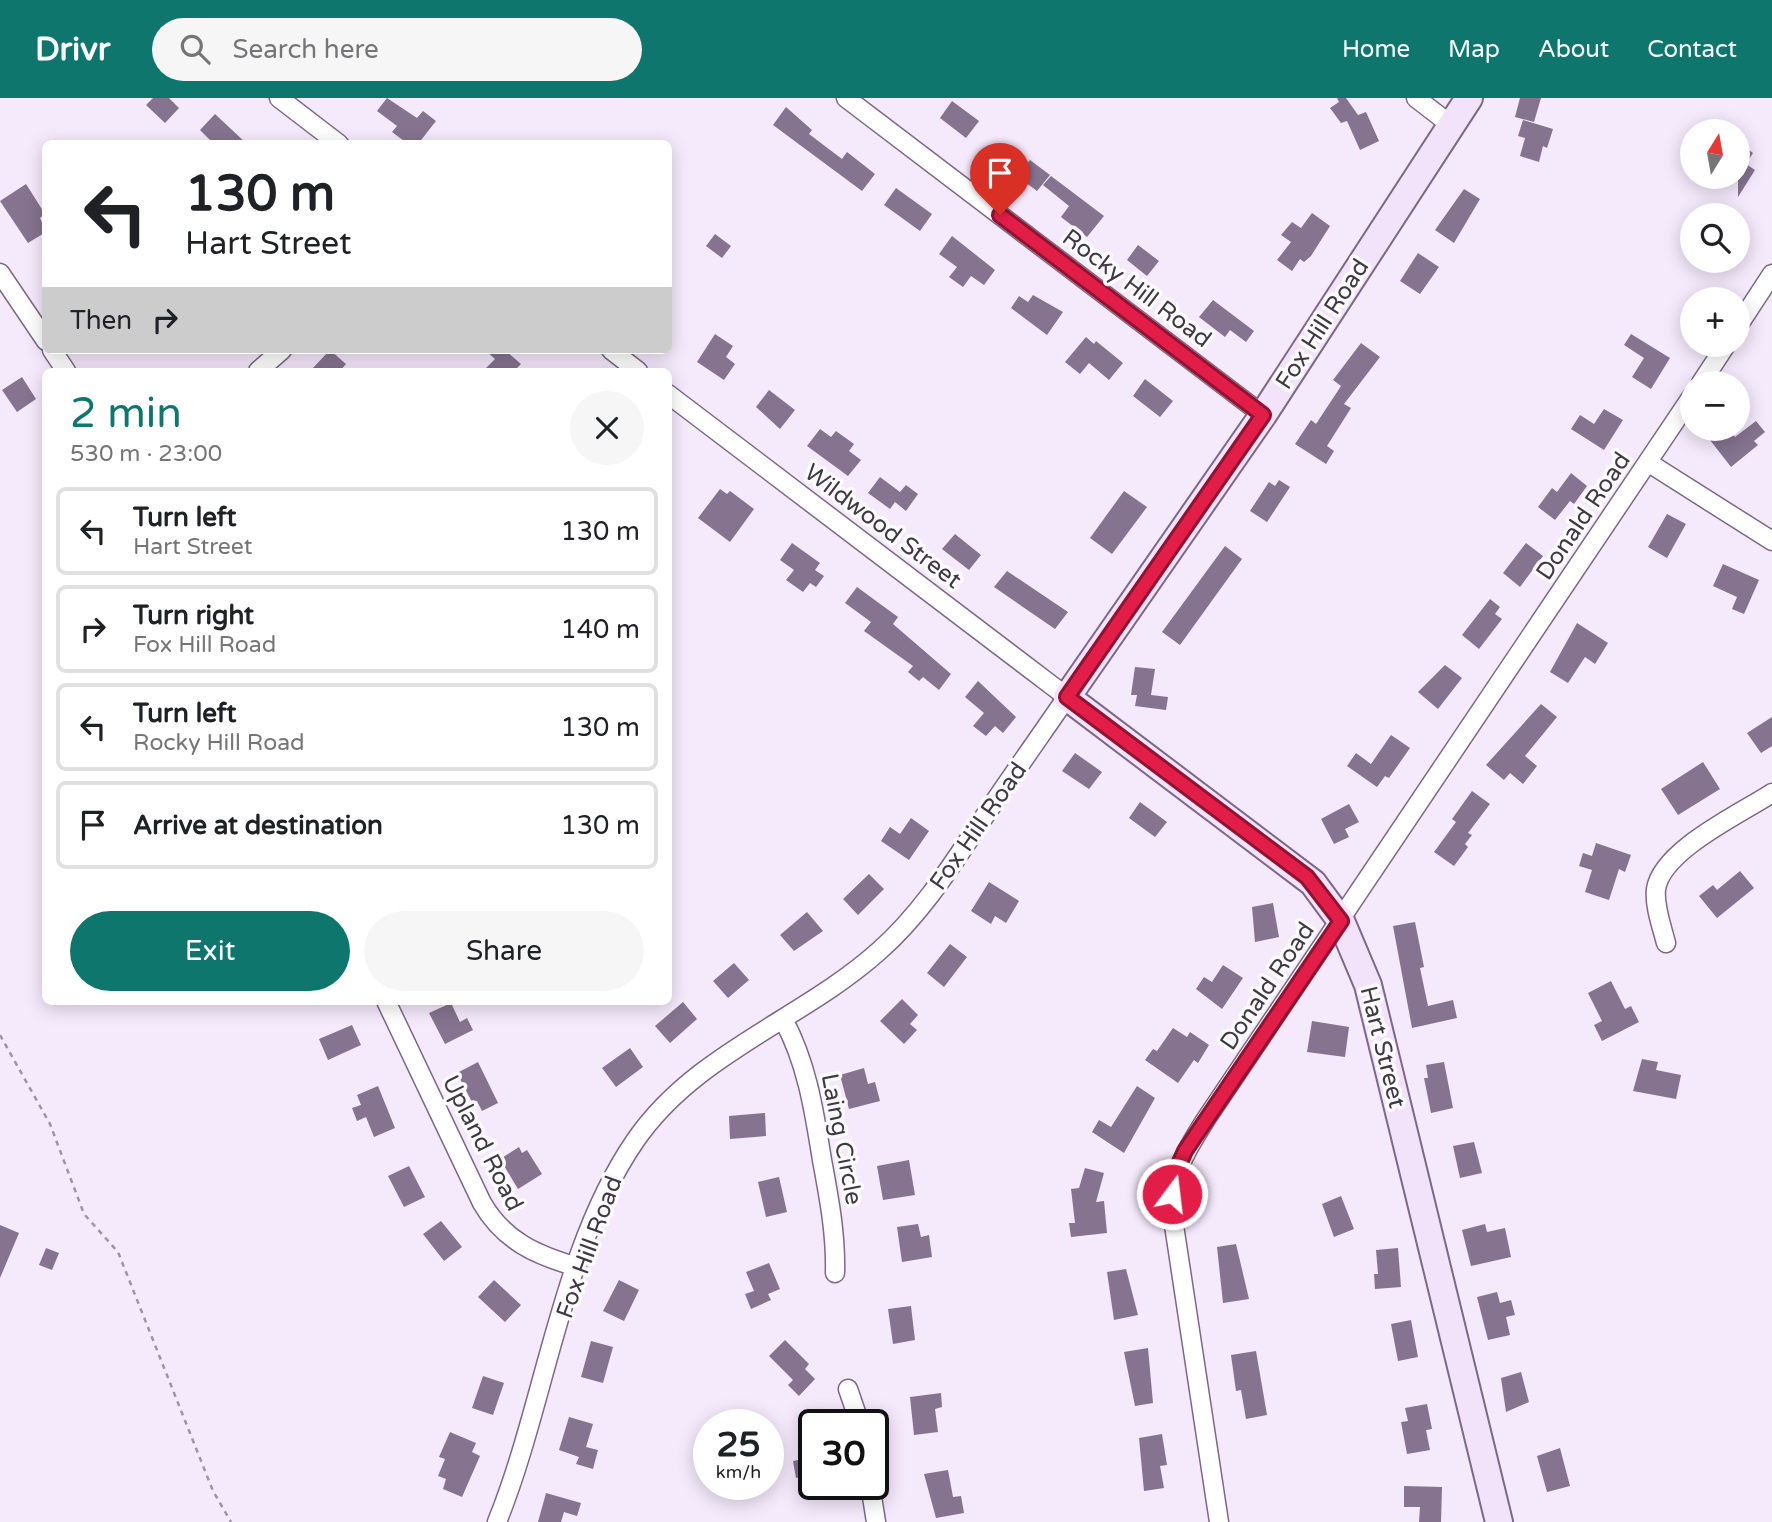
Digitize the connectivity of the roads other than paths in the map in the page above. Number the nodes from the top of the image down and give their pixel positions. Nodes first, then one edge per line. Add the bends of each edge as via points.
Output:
1 (279, 98) edge
2 (846, 98) edge
3 (1416, 98) edge
4 (1469, 98) edge
5 (1451, 125) junction
6 (334, 140) edge
7 (0, 273) edge
8 (1772, 274) edge
9 (1750, 308) edge
10 (42, 335) edge
11 (277, 354) edge
12 (616, 354) edge
13 (261, 368) edge
14 (634, 368) edge
15 (672, 397) edge
16 (1680, 414) edge
17 (1263, 415) junction
18 (1648, 463) junction
19 (1772, 541) edge
20 (1067, 697) junction
21 (1772, 793) edge
22 (1341, 921) junction
23 (1666, 943) dead end
24 (388, 1005) edge
25 (783, 1019) junction
26 (577, 1267) junction
27 (835, 1273) dead end
28 (849, 1389) dead end
29 (855, 1409) edge
30 (873, 1500) edge
31 (497, 1522) edge
32 (876, 1522) edge
33 (1219, 1522) edge
34 (1499, 1522) edge

1 - 6 street
2 - 17 street, Rocky Hill Road
3 - 5 street
4 - 5 street, Fox Hill Road
5 - 17 street, Fox Hill Road
7 - 10 street
8 - 9 street
11 - 13 street
12 - 14 street
15 - 20 street, Wildwood Street
16 - 18 street, Donald Road
17 - 20 street, Fox Hill Road
18 - 19 street
18 - 22 street, Donald Road
20 - 22 street, Hart Street via 1307,877
20 - 25 street, Fox Hill Road via 937,886 897,935 864,965
21 - 23 street via 1668,864 1656,894
22 - 33 street, Donald Road via 1185,1151 1173,1185 1172,1212
22 - 34 street, Hart Street via 1368,985
24 - 26 street, Upland Road via 496,1224 525,1248
25 - 26 street, Fox Hill Road via 698,1075 647,1125 611,1180
25 - 27 street, Laing Circle via 809,1087 835,1238
26 - 31 street, Fox Hill Road
28 - 29 street
30 - 32 street

